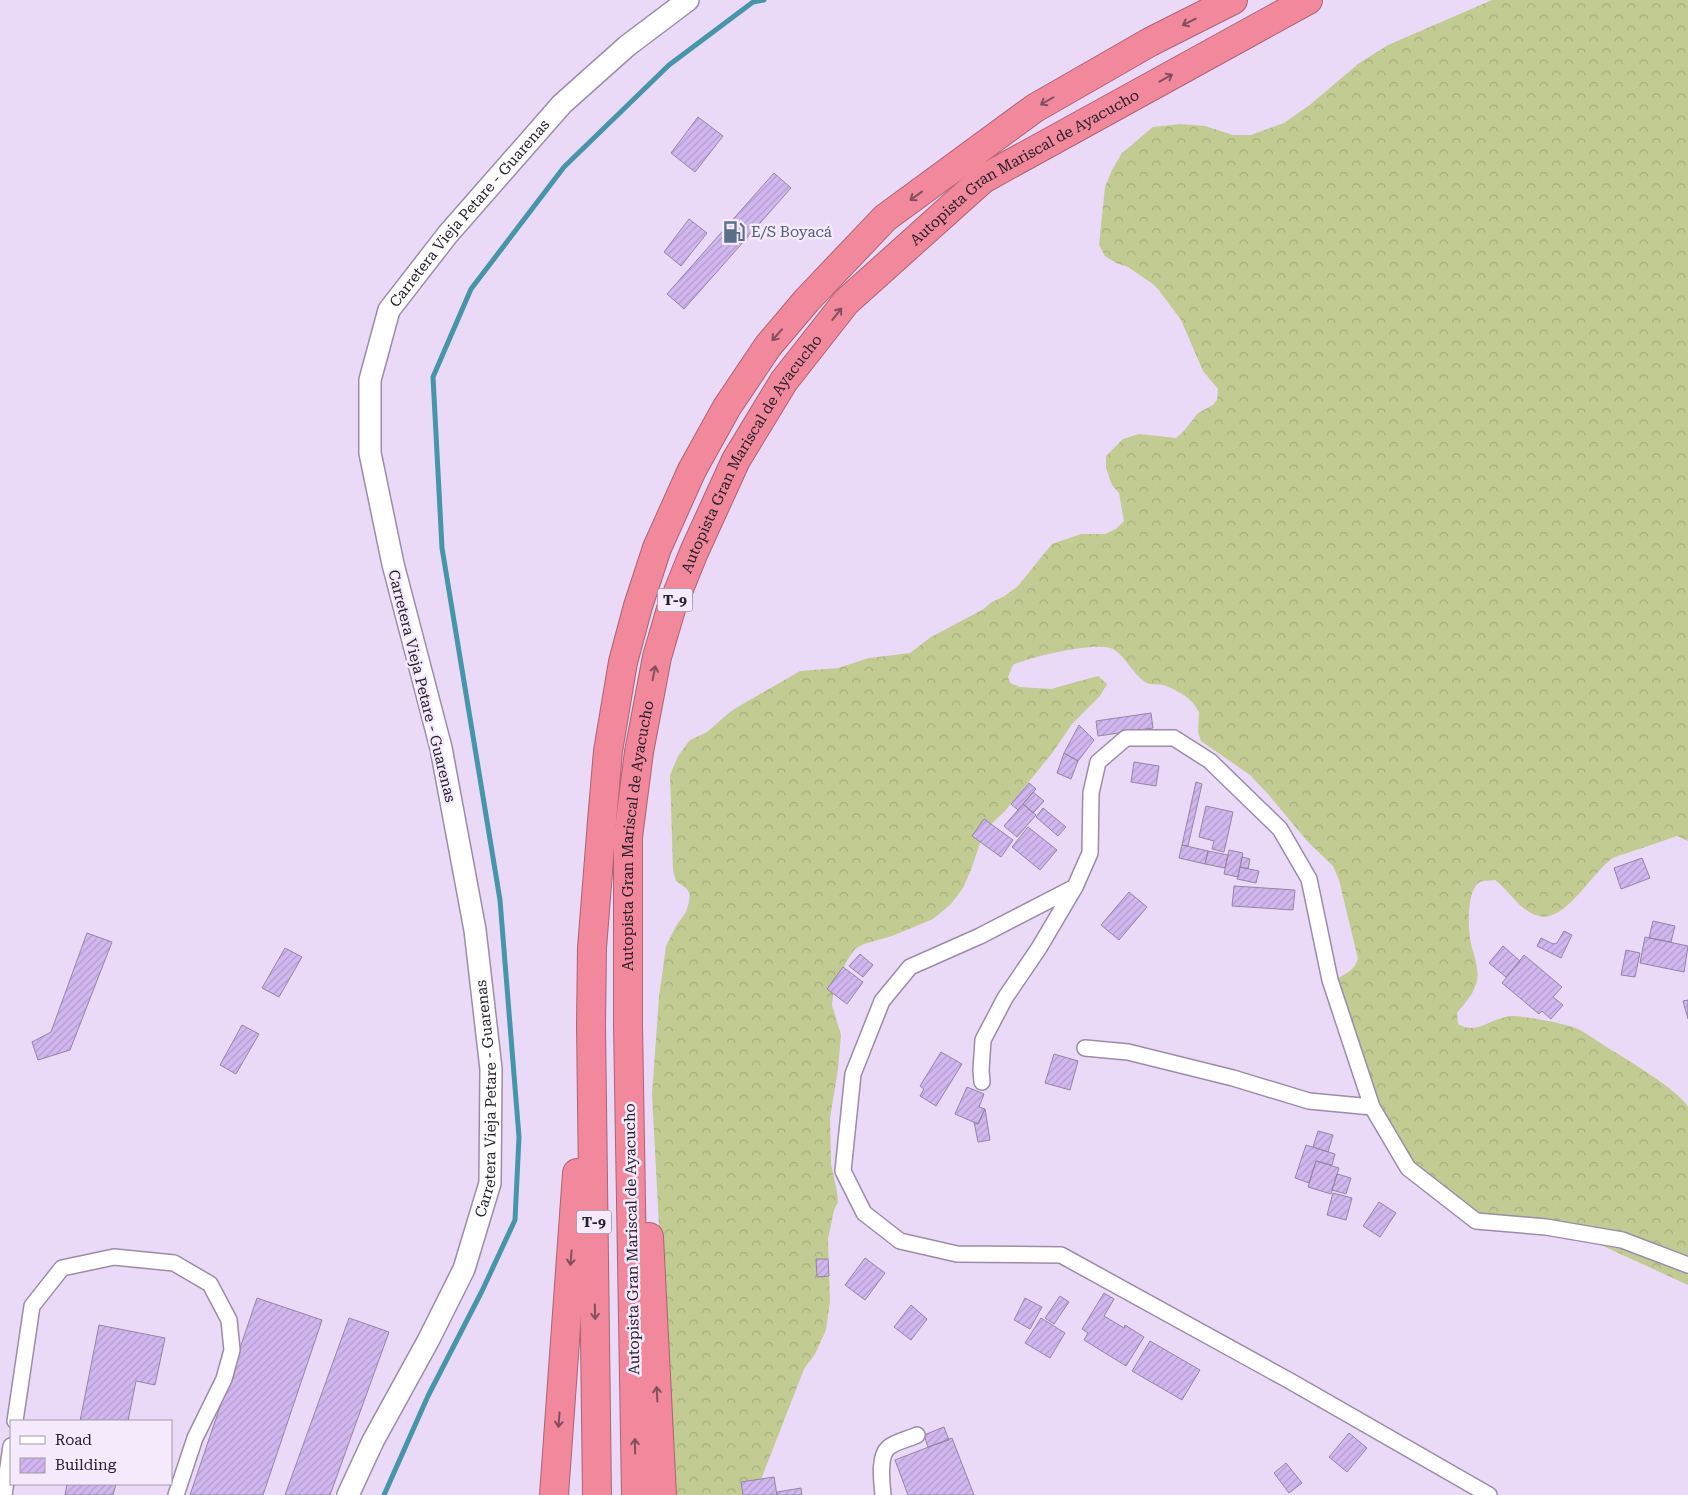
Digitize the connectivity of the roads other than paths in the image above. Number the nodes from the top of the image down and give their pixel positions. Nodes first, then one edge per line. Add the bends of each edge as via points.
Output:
1 (688, 0) edge
2 (1233, 0) edge
3 (1308, 0) edge
4 (1076, 887) junction
5 (592, 948) junction
6 (628, 953) junction
7 (1085, 1048) dead end
8 (982, 1082) dead end
9 (1372, 1107) junction
10 (1688, 1265) edge
11 (15, 1420) edge
12 (917, 1436) dead end
13 (10, 1453) edge
14 (4, 1495) edge
15 (176, 1495) edge
16 (348, 1495) edge
17 (554, 1495) edge
18 (597, 1495) edge
19 (636, 1495) edge
20 (662, 1495) edge
21 (883, 1495) edge
22 (1489, 1495) edge

1 - 16 main road, Carretera Vieja Petare - Guarenas via 627,46 562,104 448,234 389,310 370,380 370,454 393,564 441,748 475,930 491,1069 490,1183 464,1269
2 -> 5 highway, Autopista Gran Mariscal de Ayacucho / T-9 via 1150,42 1035,108 893,212 807,300 768,346 692,470 657,548 638,606 623,662 608,751
6 -> 3 highway, Autopista Gran Mariscal de Ayacucho / T-9 via 628,837 639,752 657,657 671,609 736,460 784,381 846,302 984,179
4 - 8 street via 1004,998 983,1040
4 - 9 street via 1090,853 1091,792 1098,762 1126,738 1174,738 1210,760 1280,829 1309,879 1330,980
4 - 22 street via 910,967 882,1001 853,1074 843,1171 864,1213 900,1241 956,1254 1061,1255
5 -> 17 highway via 581,980 578,1156
5 -> 18 highway, Autopista Gran Mariscal de Ayacucho / T-9
19 -> 6 highway, Autopista Gran Mariscal de Ayacucho / T-9
20 -> 6 highway via 639,1058
7 - 9 street via 1128,1052 1233,1078 1309,1102
9 - 10 street via 1408,1168 1476,1221 1622,1240
11 - 15 street via 32,1306 62,1268 114,1257 174,1263 210,1284 229,1320 232,1350 224,1380 195,1438
12 - 21 street via 888,1447 883,1455
13 - 14 street

